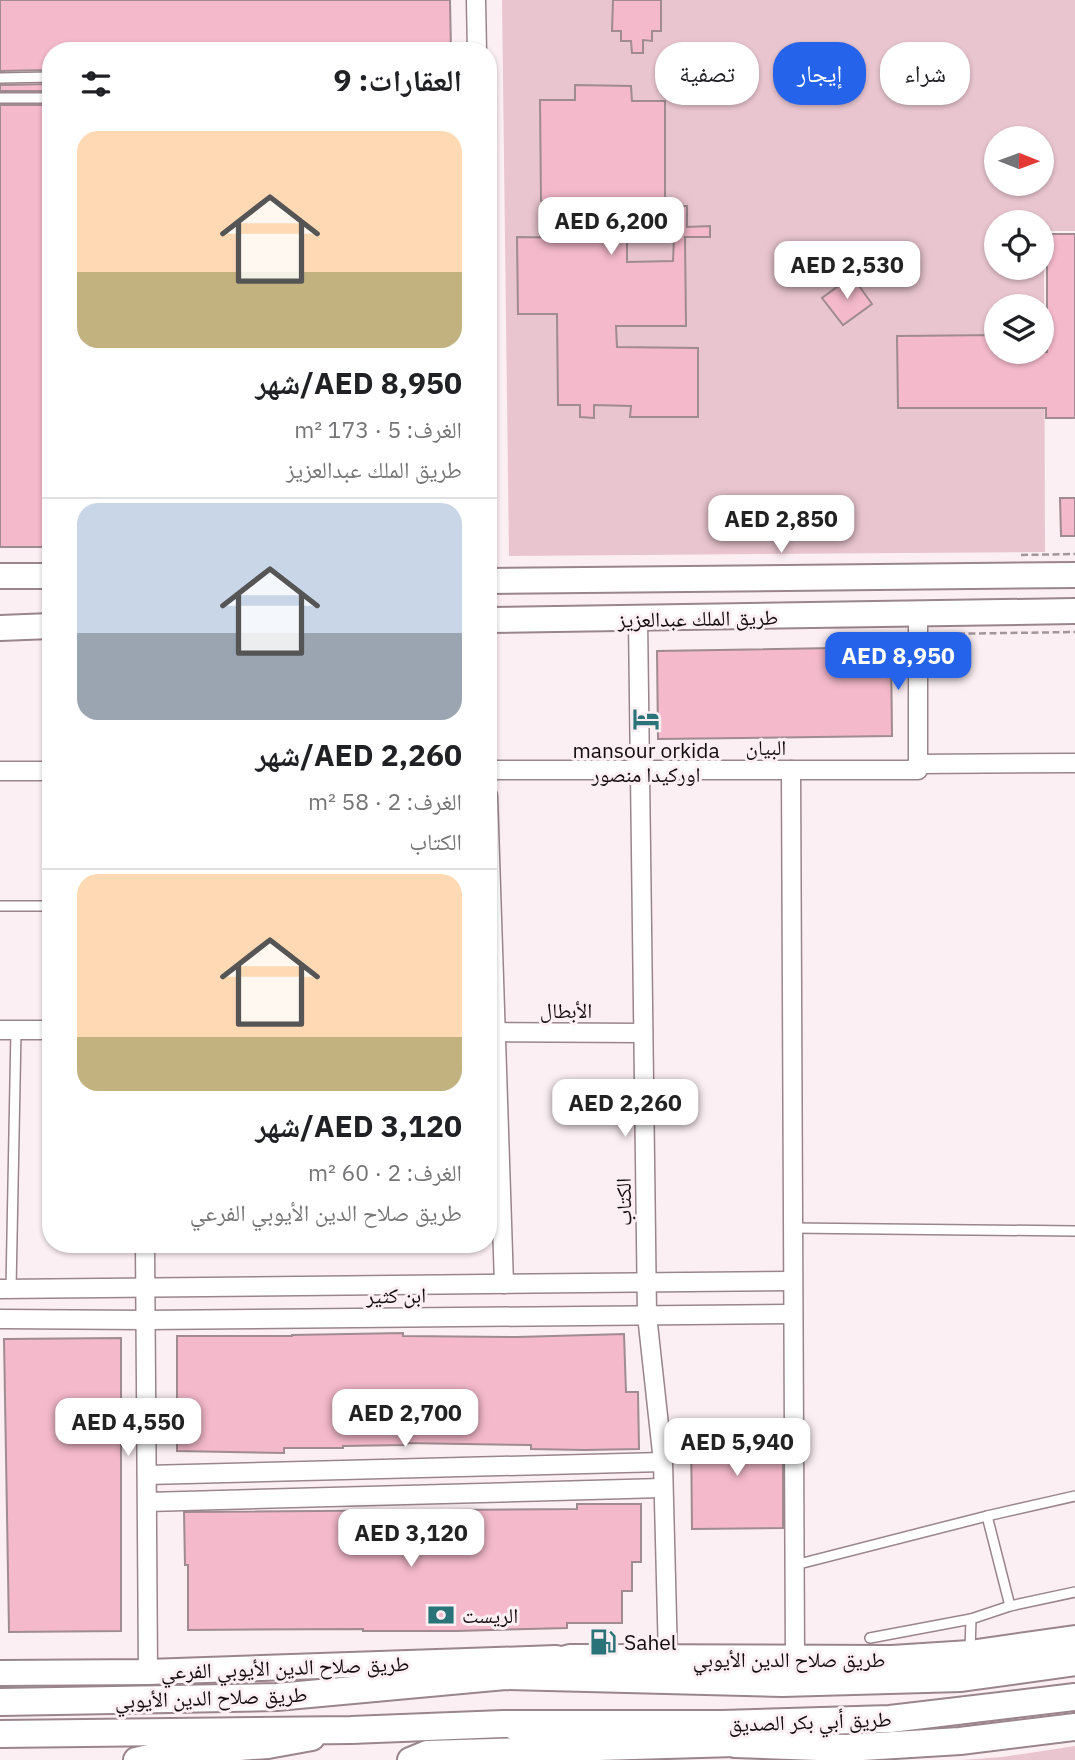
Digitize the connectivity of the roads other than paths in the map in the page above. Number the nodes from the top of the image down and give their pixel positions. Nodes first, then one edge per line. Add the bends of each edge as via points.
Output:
1 (476, 0) edge
2 (477, 42) edge
3 (42, 77) edge
4 (0, 78) edge
5 (0, 98) edge
6 (42, 98) edge
7 (1075, 575) edge
8 (0, 576) edge
9 (42, 576) edge
10 (497, 581) edge
11 (1075, 611) edge
12 (918, 614) junction
13 (638, 619) junction
14 (497, 620) edge
15 (42, 626) edge
16 (0, 628) edge
17 (1075, 762) edge
18 (918, 767) junction
19 (497, 770) edge
20 (641, 770) junction
21 (791, 770) junction
22 (0, 771) edge
23 (42, 771) edge
24 (0, 906) edge
25 (42, 906) edge
26 (8, 1030) edge
27 (42, 1030) edge
28 (497, 1032) edge
29 (643, 1033) junction
30 (497, 1190) edge
31 (792, 1227) junction
32 (1075, 1231) edge
33 (145, 1253) edge
34 (792, 1281) junction
35 (647, 1283) junction
36 (504, 1284) junction
37 (146, 1288) junction
38 (6, 1289) edge
39 (792, 1314) junction
40 (647, 1315) junction
41 (0, 1319) edge
42 (146, 1320) junction
43 (663, 1462) junction
44 (148, 1475) junction
45 (662, 1488) junction
46 (1075, 1496) edge
47 (148, 1502) junction
48 (987, 1516) junction
49 (793, 1565) junction
50 (1075, 1592) edge
51 (1010, 1606) junction
52 (971, 1619) junction
53 (870, 1637) dead end
54 (1075, 1639) edge
55 (970, 1654) junction
56 (570, 1658) junction
57 (668, 1658) junction
58 (734, 1659) junction
59 (795, 1660) junction
60 (1075, 1662) edge
61 (148, 1672) junction
62 (0, 1673) edge
63 (505, 1676) junction
64 (782, 1683) junction
65 (1075, 1698) edge
66 (0, 1702) edge
67 (781, 1722) junction
68 (503, 1724) junction
69 (544, 1724) joint
70 (1075, 1727) edge
71 (351, 1730) junction
72 (0, 1734) edge
73 (735, 1744) junction
74 (569, 1749) junction
75 (136, 1760) edge
76 (410, 1760) edge

1 - 2 street
3 - 4 lane
5 - 6 lane
7 - 10 main road, طريق الملك عبدالعزيز
8 - 9 main road
11 - 12 main road, طريق الملك عبدالعزيز
12 - 13 main road, طريق الملك عبدالعزيز
12 - 18 street
13 - 14 main road, طريق الملك عبدالعزيز
13 - 20 street, الكتاب
15 - 16 main road
17 - 18 street, البيان
18 - 21 street, البيان
19 - 20 street, البيان
20 - 21 street, البيان
20 - 29 street, الكتاب
21 - 31 street
22 - 23 street
24 - 25 lane
26 - 27 street
26 - 38 lane
28 - 29 street, الأبطال
29 - 35 street, الكتاب
30 - 36 street
31 - 32 lane
31 - 34 street
33 - 37 street
34 - 35 street, ابن كثير
34 - 39 street
35 - 36 street, ابن كثير
35 - 40 street, الكتاب
36 - 37 street, ابن كثير
37 - 38 street, ابن كثير
37 - 42 street
39 - 40 street, ابن كثير
39 - 49 street
40 - 42 street, ابن كثير
40 - 43 street, الكتاب
41 - 42 street, ابن كثير
42 - 44 street
43 - 44 street
43 - 45 street, الكتاب
44 - 47 street
45 - 47 street
45 - 57 street, الكتاب
46 - 48 lane
47 - 61 street
48 - 49 lane
48 - 51 lane
49 - 59 street
50 - 51 lane
51 - 52 lane
52 - 53 lane
52 - 55 lane
54 - 55 main road, طريق صلاح الدين الأيوبي
55 - 59 main road, طريق صلاح الدين الأيوبي
56 - 57 main road, طريق صلاح الدين الأيوبي
56 - 61 main road, طريق صلاح الدين الأيوبي الفرعي
56 - 63 main road, طريق صلاح الدين الأيوبي
57 - 58 main road, طريق صلاح الدين الأيوبي
58 - 59 main road, طريق صلاح الدين الأيوبي
58 - 64 main road
60 - 64 main road, طريق أبي بكر الصديق via 961,1678
61 - 62 main road, طريق صلاح الدين الأيوبي الفرعي
63 - 64 main road, طريق صلاح الدين الأيوبي
63 - 66 main road, طريق صلاح الدين الأيوبي via 277,1697
65 - 67 main road, طريق أبي بكر الصديق via 890,1719
67 - 69 main road, طريق أبي بكر الصديق
67 - 73 main road
68 - 69 main road, طريق صلاح الدين الأيوبي
68 - 71 main road, طريق صلاح الدين الأيوبي
68 - 74 main road, طريق صلاح الدين الأيوبي
70 - 73 main road via 846,1748
71 - 72 main road, طريق صلاح الدين الأيوبي
71 - 75 main road via 268,1746 167,1753
73 - 74 main road
74 - 76 main road via 427,1753

